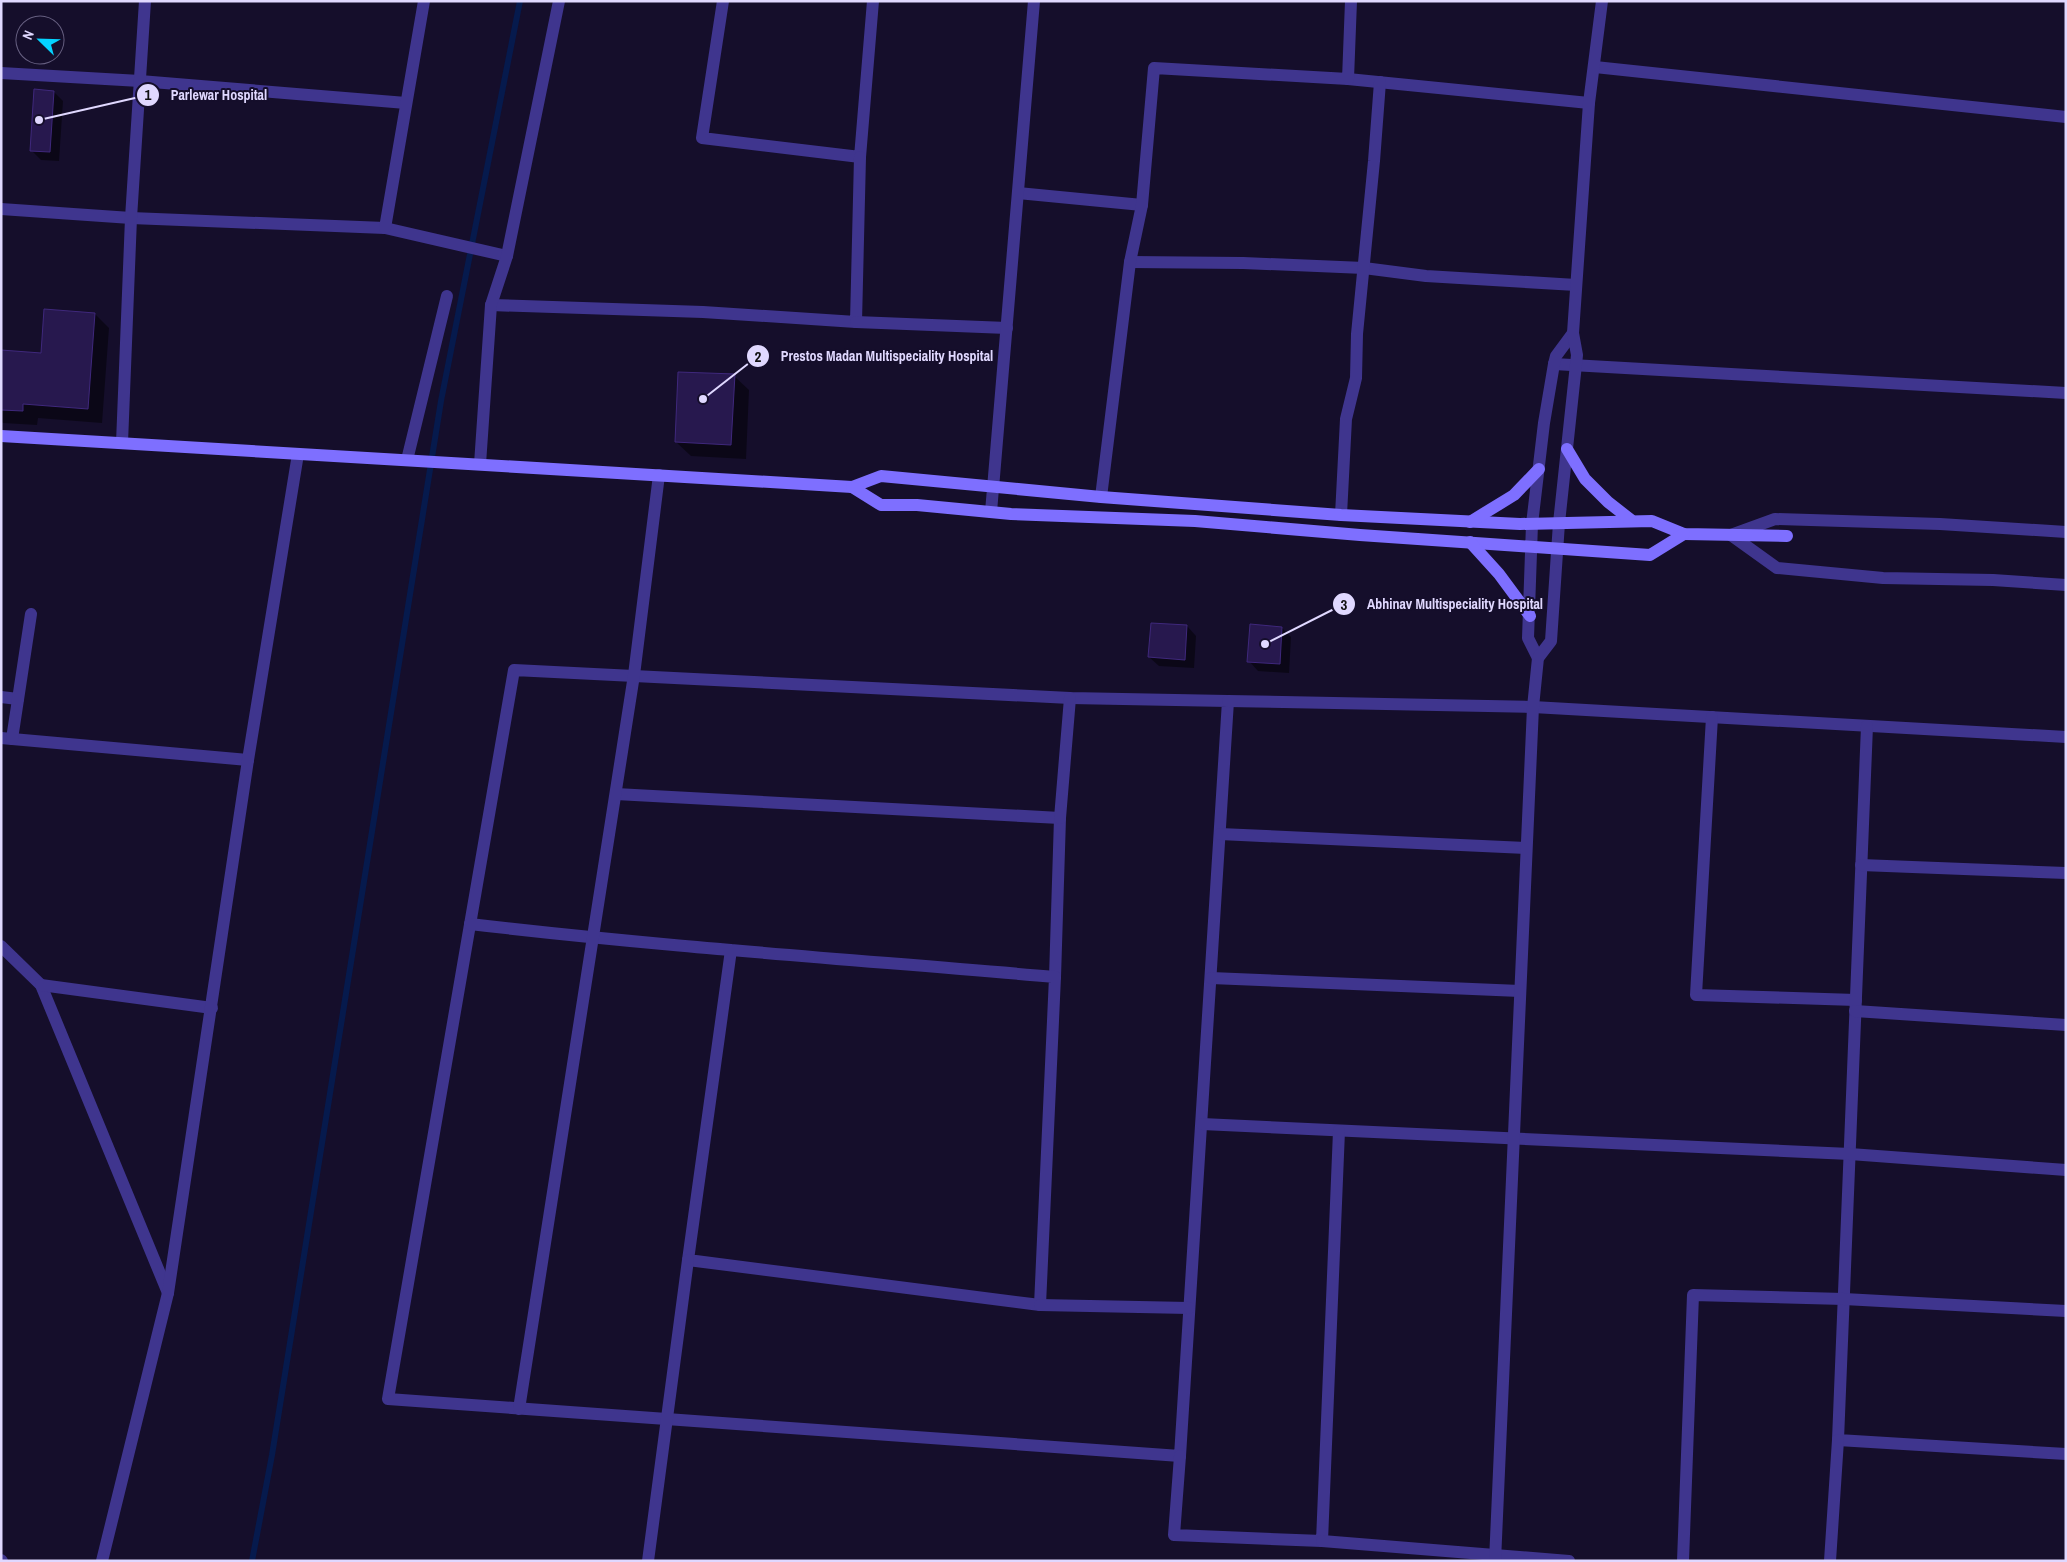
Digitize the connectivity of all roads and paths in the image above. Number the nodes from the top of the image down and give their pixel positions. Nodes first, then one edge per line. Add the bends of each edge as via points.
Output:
1 (145, 1) edge
2 (424, 1) edge
3 (559, 1) edge
4 (723, 1) edge
5 (873, 1) edge
6 (1034, 1) edge
7 (1352, 1) edge
8 (1602, 1) edge
9 (1595, 67) junction
10 (1, 73) edge
11 (1348, 79) junction
12 (140, 80) junction
13 (1380, 82) junction
14 (406, 103) junction
15 (1589, 103) junction
16 (2066, 117) edge
17 (860, 157) junction
18 (1018, 193) junction
19 (1142, 205) junction
20 (1, 209) edge
21 (131, 218) junction
22 (385, 228) junction
23 (501, 254) junction
24 (1130, 262) junction
25 (1364, 268) junction
26 (1576, 286) junction
27 (447, 296) dead end
28 (491, 305) junction
29 (856, 322) junction
30 (1007, 328) junction
31 (1573, 333) junction
32 (1554, 364) junction
33 (1576, 364) junction
34 (2066, 393) edge
35 (1, 436) edge
36 (122, 443) junction
37 (1567, 449) junction
38 (298, 454) junction
39 (409, 461) junction
40 (480, 464) junction
41 (1539, 470) junction
42 (659, 475) junction
43 (852, 487) junction
44 (993, 488) junction
45 (1101, 498) junction
46 (991, 512) junction
47 (1341, 515) junction
48 (1631, 520) junction
49 (1470, 522) junction
50 (1559, 523) junction
51 (1532, 524) junction
52 (2066, 526) edge
53 (2065, 532) edge
54 (1684, 534) junction
55 (1731, 535) junction
56 (1787, 536) dead end
57 (1470, 542) junction
58 (1532, 546) junction
59 (1557, 548) junction
60 (2066, 585) edge
61 (31, 614) dead end
62 (1530, 616) junction
63 (1538, 658) junction
64 (634, 675) junction
65 (1, 697) edge
66 (1070, 698) junction
67 (18, 699) junction
68 (1228, 701) junction
69 (1533, 708) junction
70 (1712, 717) junction
71 (1867, 726) junction
72 (2066, 737) edge
73 (7, 739) edge
74 (248, 760) junction
75 (616, 794) junction
76 (1060, 818) junction
77 (1220, 834) junction
78 (1526, 848) junction
79 (1862, 865) junction
80 (2066, 873) edge
81 (470, 924) junction
82 (593, 938) junction
83 (1, 946) edge
84 (731, 950) junction
85 (1055, 977) junction
86 (1211, 978) junction
87 (41, 985) junction
88 (1520, 991) junction
89 (1856, 1006) junction
90 (212, 1008) junction
91 (2066, 1025) edge
92 (1202, 1124) junction
93 (1339, 1131) junction
94 (1513, 1140) junction
95 (1850, 1154) junction
96 (2066, 1170) edge
97 (688, 1260) junction
98 (168, 1293) junction
99 (1844, 1300) junction
100 (1040, 1305) junction
101 (1189, 1308) junction
102 (2066, 1311) edge
103 (519, 1409) junction
104 (667, 1420) junction
105 (1838, 1440) junction
106 (2066, 1454) edge
107 (1180, 1456) junction
108 (1322, 1541) junction
109 (1495, 1557) edge
110 (102, 1561) edge
111 (648, 1561) edge
112 (1569, 1561) edge
113 (1683, 1561) edge
114 (1830, 1561) edge

1 - 12 street
2 - 14 street
3 - 23 street
4 - 17 street via 702,138
5 - 17 street
6 - 18 street
7 - 11 street
8 - 9 street
9 - 15 street
9 - 16 street
10 - 12 street
11 - 13 street
11 - 19 street via 1154,68
12 - 14 street
12 - 21 street
13 - 15 street
13 - 25 street
14 - 22 street
15 - 26 street
17 - 29 street
18 - 19 street
18 - 30 street
19 - 24 street
20 - 21 street
21 - 22 street
21 - 36 street
22 - 23 street
23 - 28 street
24 - 25 street
24 - 45 street
25 - 26 street via 1426,276
25 - 47 street via 1356,378 1346,419
26 - 31 street
27 - 39 street
28 - 29 street via 702,312
28 - 40 street
29 - 30 street
30 - 44 street
31 - 32 street
31 - 33 street
32 - 33 street
32 - 41 street
33 - 34 street
33 - 37 street
35 - 36 main road
36 - 38 main road
37 - 48 main road via 1586,479
37 - 50 street
38 - 39 main road
38 - 74 street
39 - 40 main road
40 - 42 main road
41 - 49 main road via 1514,495
41 - 51 street
42 - 43 main road
42 - 64 street
43 - 44 main road via 881,476
43 - 46 main road via 881,505
44 - 45 main road
44 - 46 street
45 - 47 main road
46 - 57 main road via 1194,521
47 - 49 main road
48 - 50 main road
48 - 54 main road via 1652,521
49 - 51 main road
50 - 51 main road
50 - 59 street
51 - 58 street
52 - 53 street
53 - 55 street via 1775,519
54 - 55 main road
54 - 59 main road via 1650,555
55 - 56 main road
55 - 60 street via 1777,568 1883,578
57 - 58 main road
57 - 62 main road
58 - 59 main road
58 - 62 street
59 - 63 street via 1551,641
61 - 67 street
62 - 63 street via 1528,638
63 - 69 street
64 - 66 street
64 - 75 street
64 - 81 street via 514,670
65 - 67 street
66 - 68 street
66 - 76 street
67 - 73 street
68 - 69 street
68 - 77 street
69 - 70 street
69 - 78 street
70 - 71 street
70 - 89 street via 1696,995
71 - 72 street
71 - 79 street
73 - 74 street
74 - 90 street
75 - 76 street
75 - 82 street
76 - 85 street
77 - 78 street
77 - 86 street
78 - 88 street
79 - 80 street
79 - 89 street
81 - 82 street
81 - 103 street via 388,1399
82 - 84 street
82 - 103 street
83 - 87 street
84 - 85 street
84 - 97 street
85 - 100 street
86 - 88 street
86 - 92 street
87 - 90 street
87 - 98 street
88 - 94 street
89 - 91 street
89 - 95 street
90 - 98 street
92 - 93 street
92 - 101 street
93 - 94 street
93 - 108 street
94 - 95 street
94 - 109 street
95 - 96 street
95 - 99 street
97 - 100 street
97 - 104 street
98 - 110 street
99 - 102 street
99 - 105 street
99 - 113 street via 1693,1295
100 - 101 street
101 - 107 street
103 - 104 street
104 - 107 street
104 - 111 street
105 - 106 street
105 - 114 street
107 - 108 street via 1174,1535
108 - 109 street
109 - 112 street

